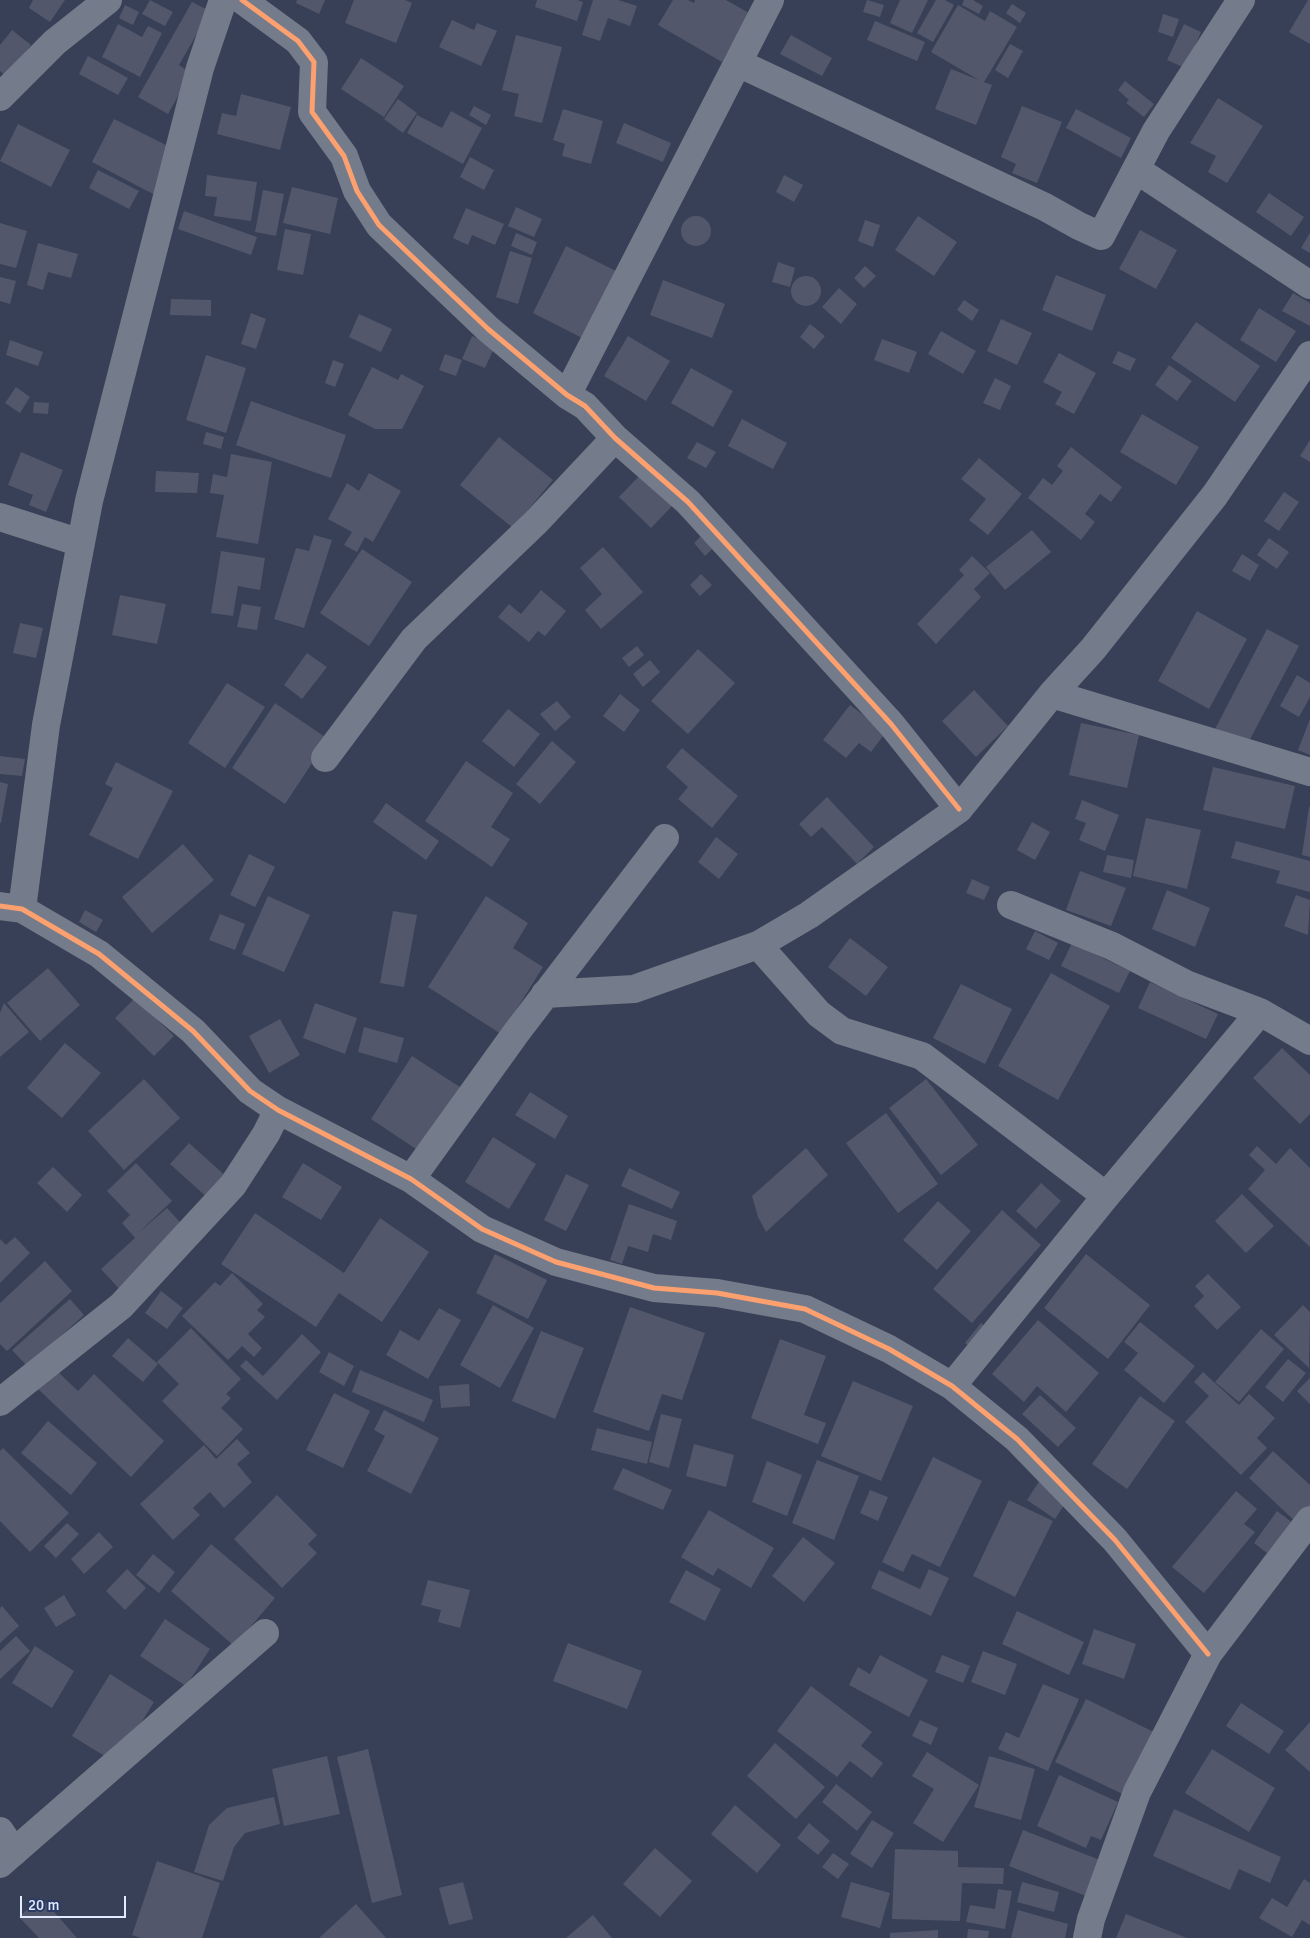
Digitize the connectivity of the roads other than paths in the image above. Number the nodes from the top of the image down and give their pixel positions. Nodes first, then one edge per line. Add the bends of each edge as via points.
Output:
1 (108, 0) edge
2 (223, 0) edge
3 (242, 0) edge
4 (770, 0) edge
5 (1241, 0) edge
6 (738, 63) junction
7 (0, 97) edge
8 (1137, 170) junction
9 (1310, 285) edge
10 (1310, 355) edge
11 (567, 395) junction
12 (615, 438) junction
13 (0, 517) edge
14 (81, 543) junction
15 (1052, 694) junction
16 (325, 758) dead end
17 (1310, 772) edge
18 (959, 809) junction
19 (666, 838) dead end
20 (1011, 905) dead end
21 (11, 908) edge
22 (758, 945) junction
23 (546, 994) junction
24 (1260, 1012) junction
25 (1310, 1041) edge
26 (278, 1110) junction
27 (411, 1179) junction
28 (1106, 1196) junction
29 (952, 1386) junction
30 (0, 1402) edge
31 (1310, 1520) edge
32 (265, 1633) dead end
33 (1208, 1654) junction
34 (5, 1849) edge
35 (1088, 1938) edge

1 - 7 street via 56,42
2 - 14 street via 200,68
3 - 11 street via 298,41 314,62 312,112 344,156 357,191 379,225 488,329
4 - 6 street
5 - 8 street via 1156,131
6 - 8 street via 1046,207 1101,236
6 - 11 street
8 - 9 street
10 - 15 street via 1215,495 1093,649
11 - 12 street via 585,406
12 - 16 street via 536,522 414,639
12 - 18 street via 688,502 891,724
13 - 14 street
14 - 21 street
15 - 17 street
15 - 18 street
18 - 22 street via 809,915
19 - 23 street
20 - 24 street via 1112,946 1186,984
21 - 26 street via 99,954 193,1031 250,1091
22 - 23 street via 634,989
22 - 28 street via 819,1014 842,1031 922,1056
23 - 27 street
24 - 25 street
24 - 28 street
26 - 27 street
26 - 30 street via 233,1185 122,1306
27 - 29 street via 482,1228 556,1262 654,1288 716,1293 805,1309 889,1349
28 - 29 street
29 - 33 street via 1017,1439 1115,1540
31 - 33 street
32 - 34 street
33 - 35 street via 1137,1792 1091,1919

